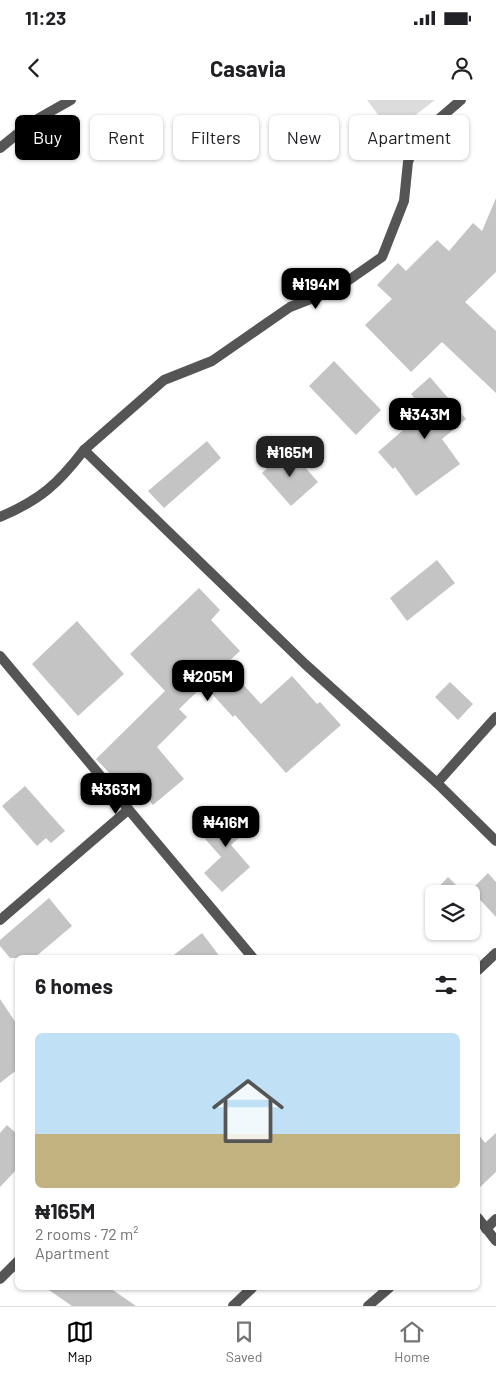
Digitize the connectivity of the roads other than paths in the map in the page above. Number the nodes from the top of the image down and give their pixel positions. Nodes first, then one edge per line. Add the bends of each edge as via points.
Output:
1 (71, 100) edge
2 (461, 100) edge
3 (0, 148) edge
4 (84, 450) junction
5 (0, 517) edge
6 (0, 656) edge
7 (496, 717) edge
8 (436, 783) junction
9 (128, 810) junction
10 (496, 841) edge
11 (0, 920) edge
12 (496, 953) edge
13 (251, 955) edge
14 (480, 968) edge
15 (496, 1219) edge
16 (480, 1220) edge
17 (486, 1228) junction
18 (496, 1241) edge
19 (15, 1263) edge
20 (0, 1279) edge
21 (250, 1290) edge
22 (387, 1290) edge
23 (233, 1306) edge
24 (368, 1306) edge

1 - 3 street via 32,122
2 - 4 street via 418,137 408,162 404,201 382,258 336,289 290,307 212,361 164,380
4 - 5 street via 67,473 31,504
4 - 8 street via 305,664
6 - 9 street
7 - 8 street
8 - 10 street
9 - 11 street
9 - 13 street
12 - 14 street
15 - 17 street
16 - 17 street
17 - 18 street
19 - 20 street
21 - 23 street
22 - 24 street

